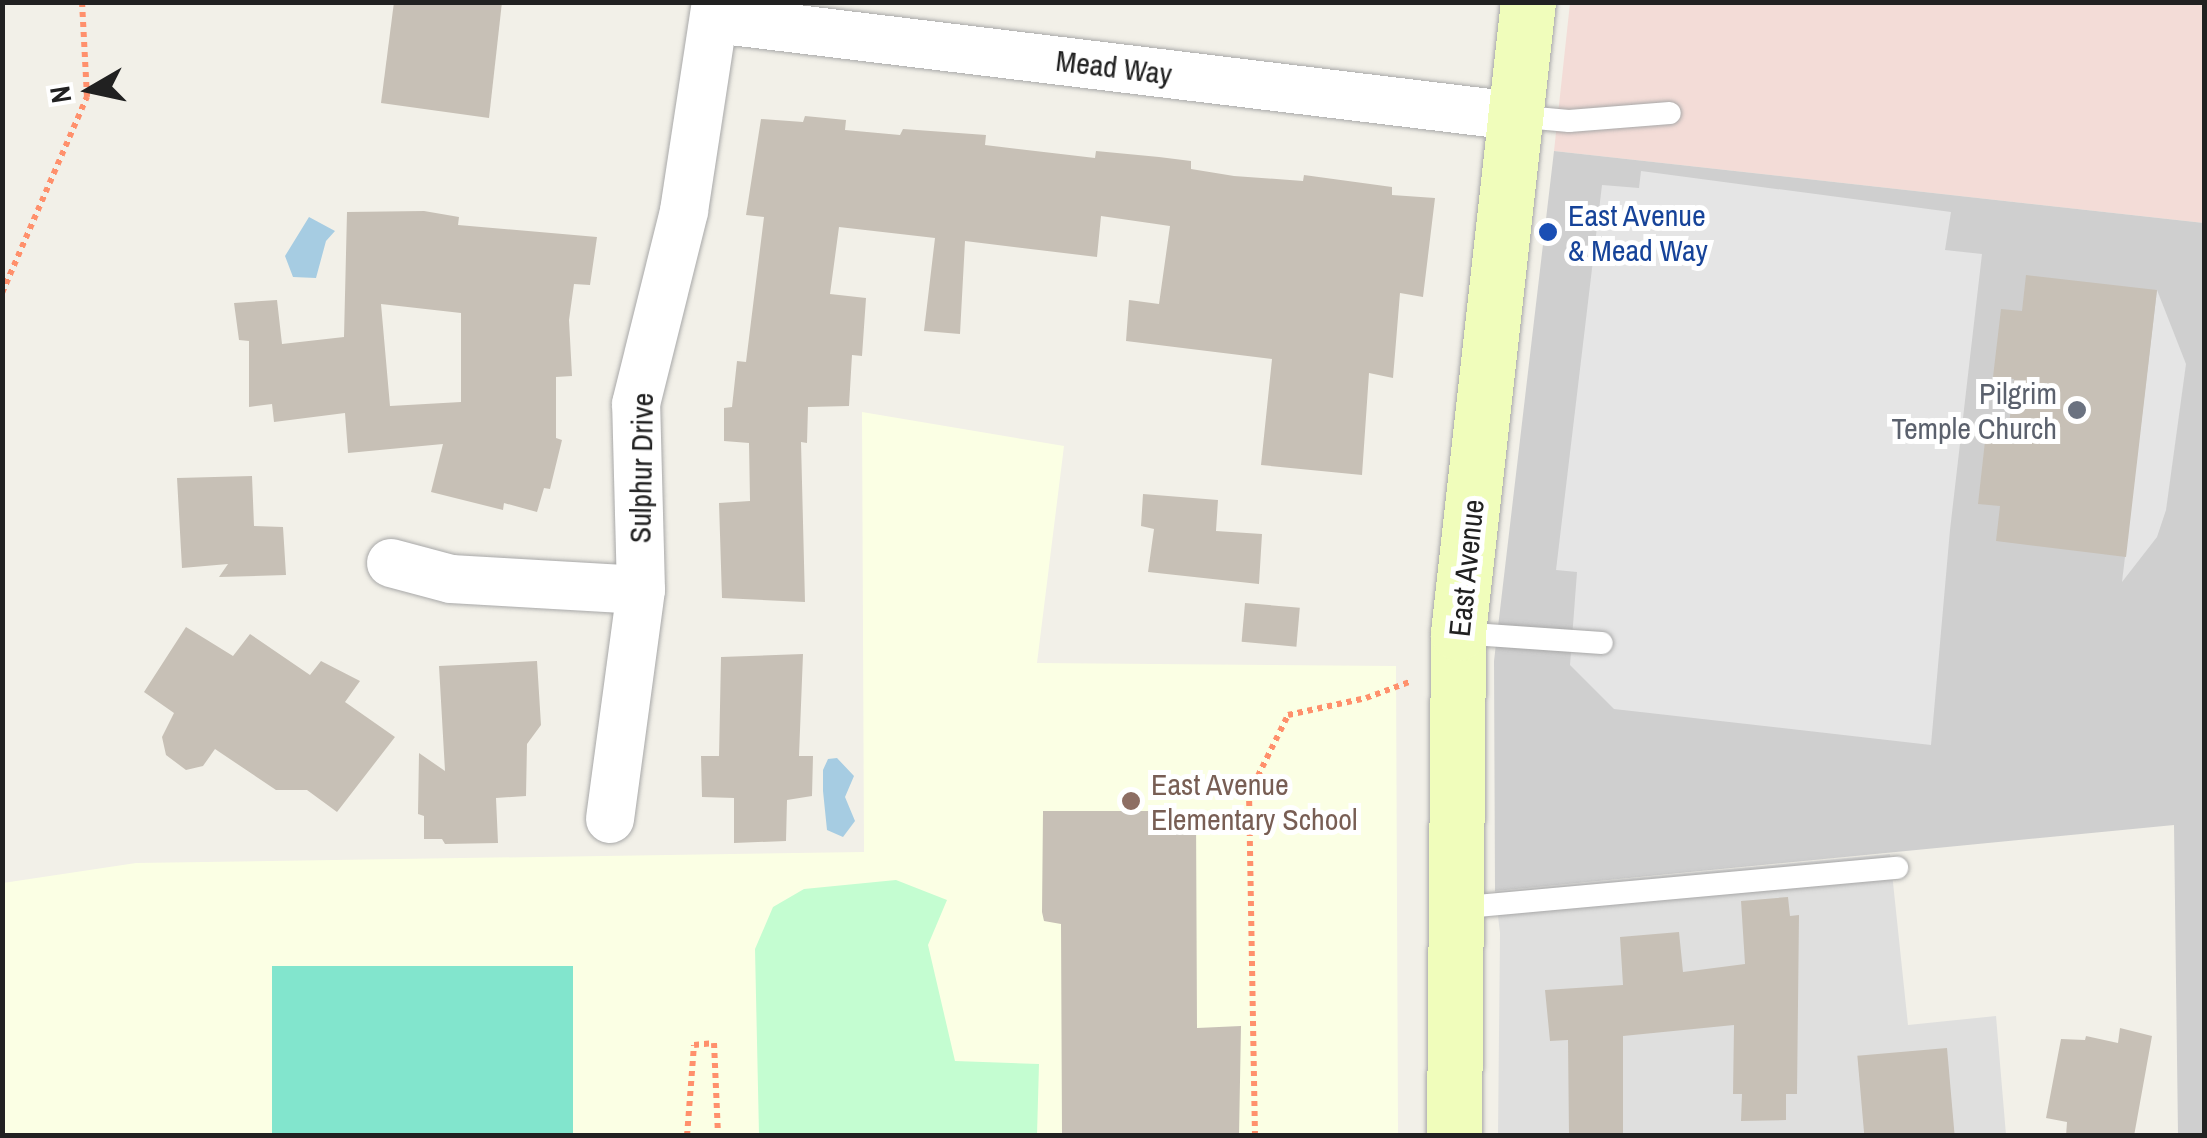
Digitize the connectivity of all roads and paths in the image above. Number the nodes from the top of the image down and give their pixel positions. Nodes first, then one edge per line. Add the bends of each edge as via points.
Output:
1 (82, 2) edge
2 (1528, 2) edge
3 (716, 11) edge
4 (1670, 113) dead end
5 (1514, 116) junction
6 (2, 292) edge
7 (391, 563) dead end
8 (641, 590) junction
9 (1458, 633) junction
10 (1602, 643) dead end
11 (1412, 680) dead end
12 (610, 820) dead end
13 (1897, 868) dead end
14 (1455, 908) junction
15 (687, 1136) edge
16 (718, 1136) edge
17 (1255, 1136) edge
18 (1454, 1136) edge

1 - 6 path via 88,97
2 - 5 street, East Avenue
3 - 5 street, Mead Way
3 - 8 street, Sulphur Drive via 684,211 636,404
4 - 5 lane via 1569,121
5 - 9 street, East Avenue
7 - 8 street via 452,578
8 - 12 street, Sulphur Drive
9 - 10 lane
9 - 14 street, East Avenue
11 - 17 path via 1288,715 1248,794
13 - 14 lane
14 - 18 street, East Avenue
15 - 16 path via 694,1045 714,1043

